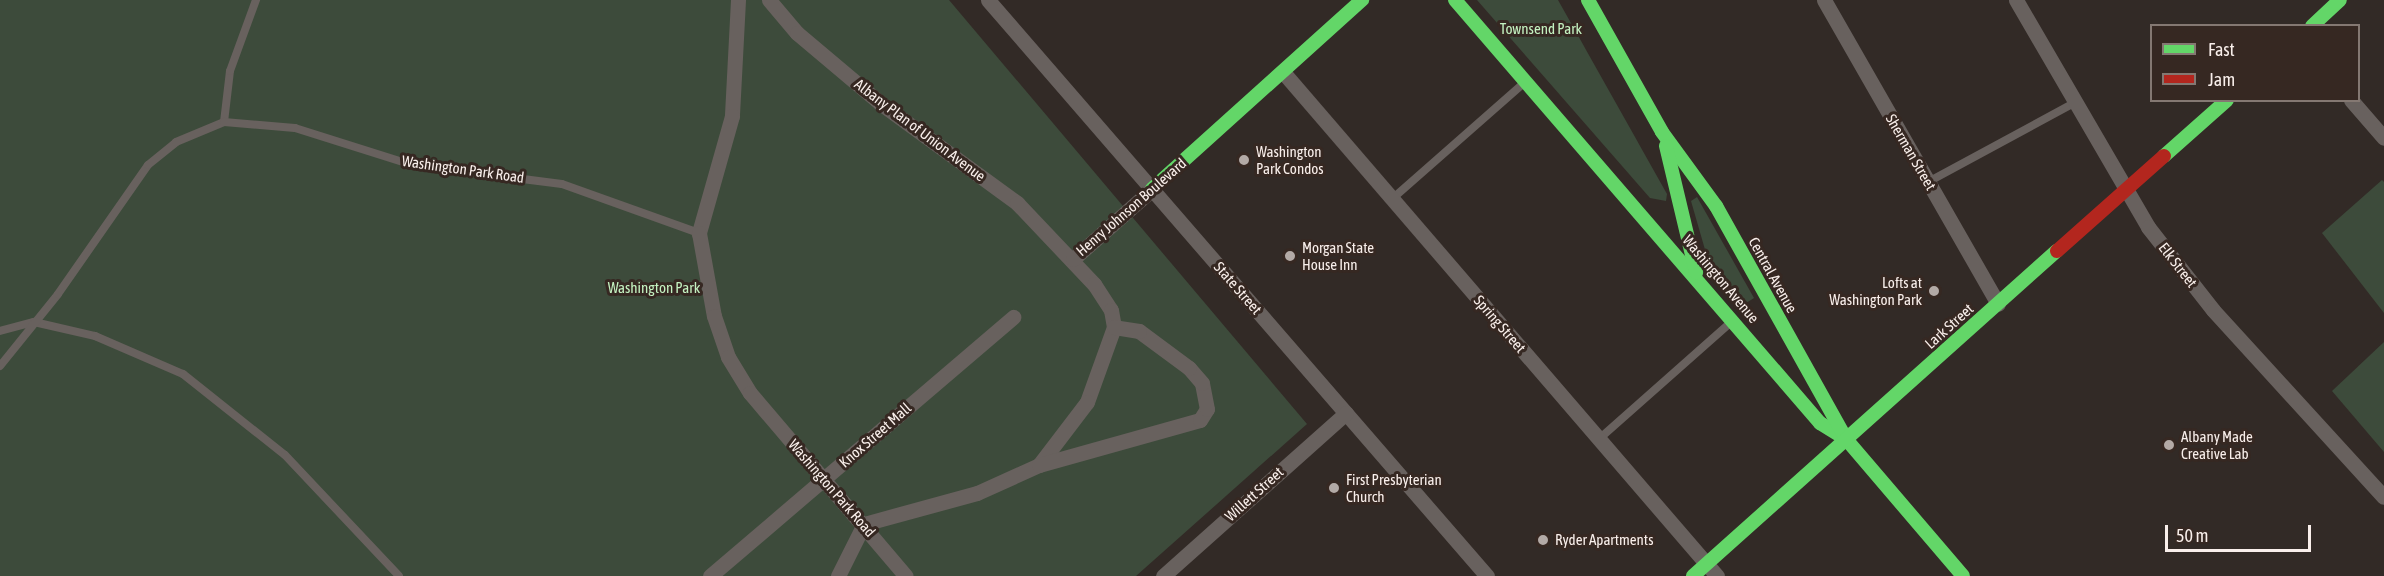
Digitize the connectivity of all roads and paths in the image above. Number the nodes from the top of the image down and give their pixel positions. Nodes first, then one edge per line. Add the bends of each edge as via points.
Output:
1 (256, 0) edge
2 (738, 0) edge
3 (769, 0) edge
4 (988, 0) edge
5 (1362, 0) edge
6 (1455, 0) edge
7 (1588, 0) edge
8 (1824, 0) edge
9 (2016, 0) edge
10 (2333, 2) edge
11 (2314, 24) edge
12 (1283, 72) junction
13 (1528, 80) junction
14 (2225, 102) edge
15 (2353, 102) edge
16 (2074, 103) junction
17 (224, 122) junction
18 (1662, 132) junction
19 (2384, 138) edge
20 (1928, 182) junction
21 (1152, 189) junction
22 (2124, 192) junction
23 (1392, 199) junction
24 (699, 233) junction
25 (1073, 259) junction
26 (1697, 277) junction
27 (1998, 304) junction
28 (1012, 317) dead end
29 (1733, 320) junction
30 (34, 322) junction
31 (1114, 327) junction
32 (0, 331) edge
33 (0, 366) edge
34 (1346, 413) junction
35 (1599, 439) junction
36 (1846, 439) junction
37 (1039, 465) junction
38 (824, 479) junction
39 (2384, 497) edge
40 (864, 524) junction
41 (1707, 564) junction
42 (399, 576) edge
43 (710, 576) edge
44 (838, 576) edge
45 (906, 576) edge
46 (1163, 576) edge
47 (1487, 576) edge
48 (1693, 576) edge
49 (1717, 576) edge
50 (1963, 576) edge

1 - 17 lane via 230,71
2 - 24 street, Washington Park Road via 732,116
3 - 25 street, Albany Plan of Union Avenue via 798,33 863,89 1017,203
4 - 21 street, State Street
5 - 12 main road, Henry Johnson Boulevard
6 - 13 main road, Washington Avenue
7 - 18 main road, Central Avenue
8 - 20 street, Sherman Street
9 - 16 street, Elk Street
10 - 11 main road
12 - 21 main road, Henry Johnson Boulevard
12 - 23 street, Spring Street
13 - 23 lane
13 - 26 main road, Washington Avenue
14 - 22 main road, Lark Street
15 - 19 street
16 - 20 lane
16 - 22 street, Elk Street
17 - 24 lane, Washington Park Road via 295,128 412,165 568,185
17 - 30 lane, Washington Park Road via 176,142 148,165
18 - 26 main road, Central Avenue
18 - 36 main road, Central Avenue via 1716,206
20 - 27 street, Sherman Street
21 - 25 street, Henry Johnson Boulevard
21 - 34 street, State Street
22 - 27 main road, Lark Street
22 - 39 street, Elk Street via 2213,310
23 - 35 street, Spring Street
24 - 38 street, Washington Park Road via 702,275 728,357 750,393
25 - 31 street, Henry Johnson Boulevard via 1111,310
26 - 29 main road, Washington Avenue
27 - 36 main road, Lark Street
28 - 38 street, Knox Street Mall
29 - 35 lane
29 - 36 main road, Washington Avenue via 1820,423
30 - 32 lane
30 - 33 lane, Washington Park Road
30 - 42 lane via 95,336 183,374 285,454
31 - 37 street via 1087,402
31 - 37 street via 1139,331 1189,368 1202,383 1207,409 1200,420
34 - 46 street, Willett Street
34 - 47 street, State Street
35 - 41 street, Spring Street
36 - 41 main road, Lark Street
36 - 50 main road, Washington Avenue
37 - 40 street via 977,493
38 - 40 street, Washington Park Road
38 - 43 street, Knox Street Mall
40 - 44 street
40 - 45 street, Washington Park Road
41 - 48 main road, Lark Street
41 - 49 street, Spring Street

